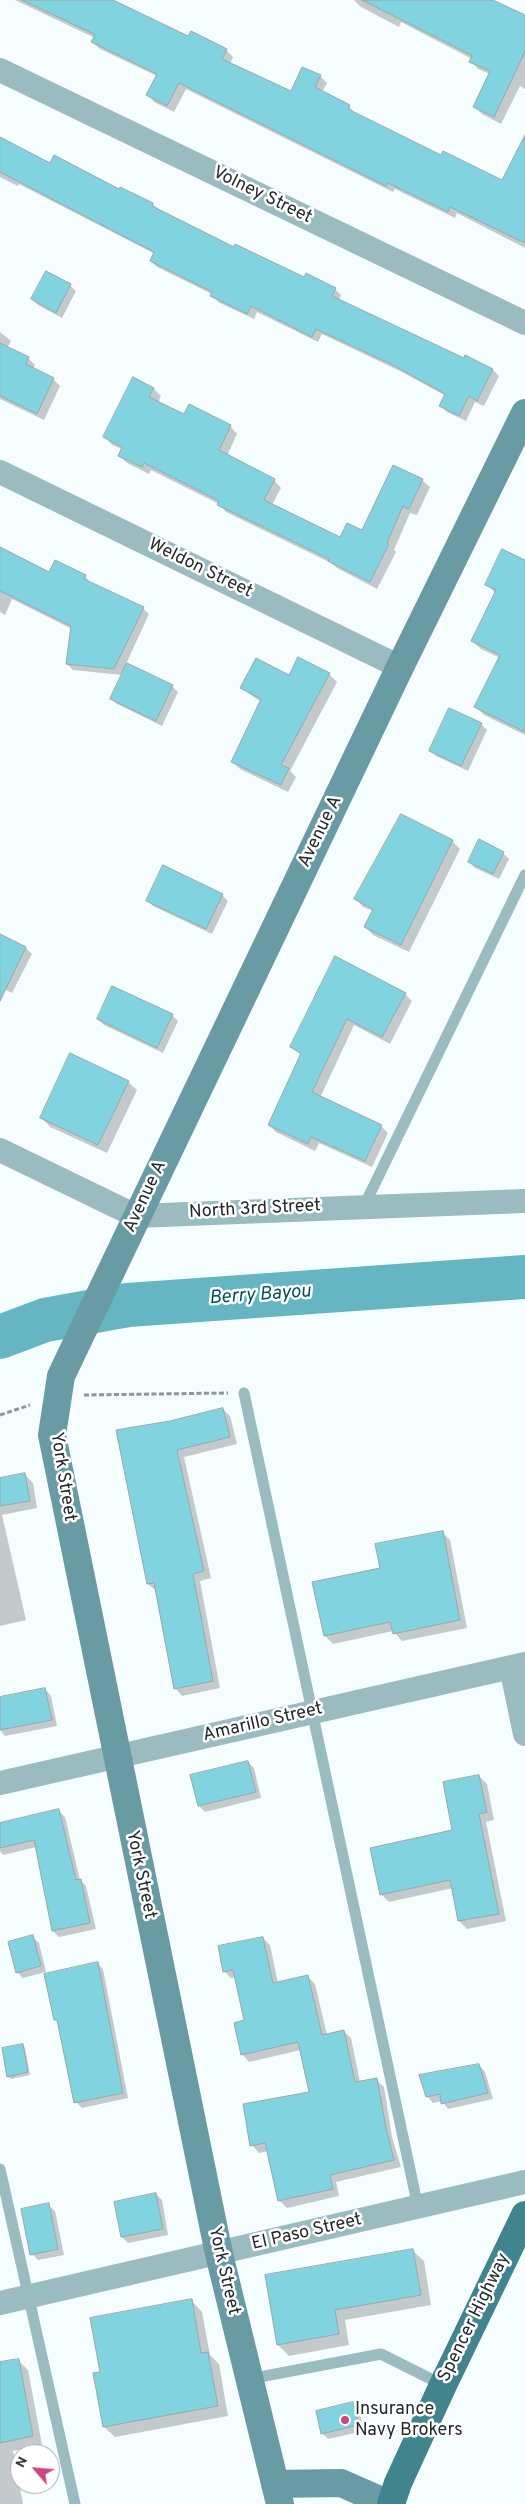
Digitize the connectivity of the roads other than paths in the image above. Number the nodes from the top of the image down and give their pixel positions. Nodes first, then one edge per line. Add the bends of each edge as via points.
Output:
1 (0, 70) edge
2 (525, 323) edge
3 (525, 413) edge
4 (0, 472) edge
5 (400, 667) junction
6 (525, 875) edge
7 (0, 1150) edge
8 (525, 1201) edge
9 (364, 1206) junction
10 (136, 1216) junction
11 (120, 1252) joint
12 (244, 1393) road end
13 (518, 1665) edge
14 (312, 1712) junction
15 (525, 1734) edge
16 (116, 1757) junction
17 (0, 1783) edge
18 (0, 2169) edge
19 (525, 2182) edge
20 (418, 2207) junction
21 (525, 2215) edge
22 (219, 2254) junction
23 (28, 2296) junction
24 (0, 2303) edge
25 (249, 2379) junction
26 (443, 2385) junction
27 (277, 2494) edge
28 (75, 2504) edge
29 (390, 2504) edge

1 - 2 street, Volney Street
3 - 5 street, Avenue A
4 - 5 street, Weldon Street
5 - 10 street, Avenue A
6 - 9 lane
7 - 10 street, North 3rd Street
8 - 9 street, North 3rd Street
9 - 10 street, North 3rd Street
10 - 11 street, Avenue A
11 - 16 street, York Street via 59,1386 52,1435
12 - 14 lane
13 - 14 street, Amarillo Street
13 - 15 street
14 - 16 street, Amarillo Street
14 - 20 lane
16 - 17 street, Amarillo Street
16 - 22 street, York Street
18 - 23 lane
19 - 20 street, El Paso Street
20 - 22 street, El Paso Street
21 - 26 main road, Spencer Highway
22 - 23 street, El Paso Street
22 - 25 street, York Street
23 - 24 street, El Paso Street
23 - 28 lane
25 - 26 lane via 381,2354
25 - 27 street, York Street
26 - 29 main road, Spencer Highway
27 - 29 street via 341,2483

